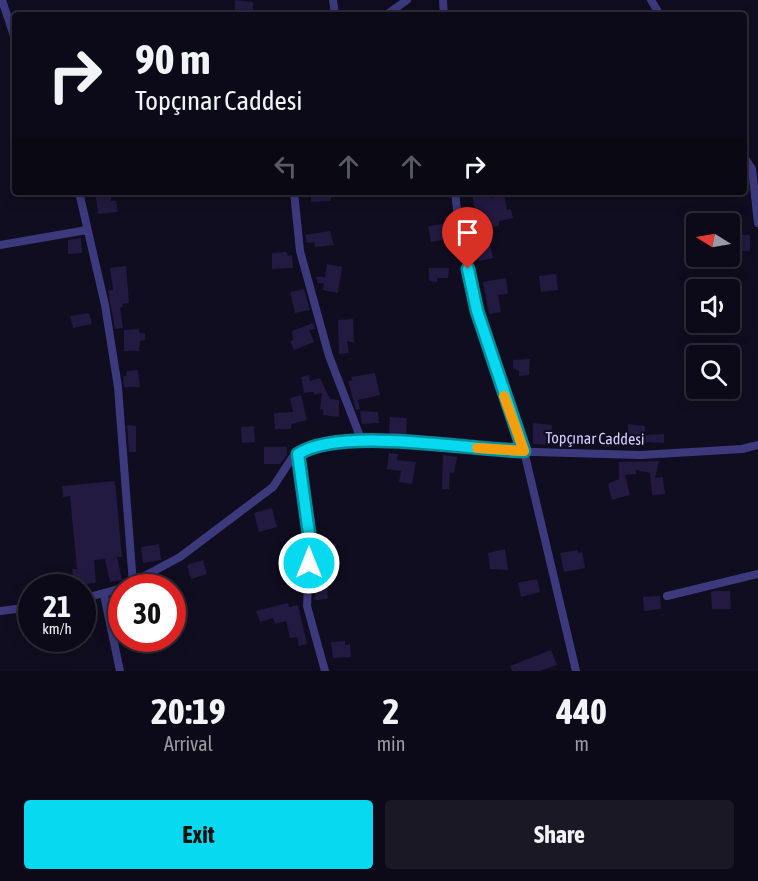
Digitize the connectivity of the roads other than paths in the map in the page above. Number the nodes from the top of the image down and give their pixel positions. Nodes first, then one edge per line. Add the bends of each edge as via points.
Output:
1 (2, 0) edge
2 (407, 0) edge
3 (390, 12) edge
4 (12, 30) edge
5 (755, 168) edge
6 (80, 195) edge
7 (294, 195) edge
8 (455, 195) edge
9 (758, 223) edge
10 (87, 230) junction
11 (0, 245) edge
12 (361, 439) junction
13 (758, 445) edge
14 (524, 451) junction
15 (298, 454) junction
16 (132, 574) edge
17 (150, 574) edge
18 (758, 574) edge
19 (108, 593) edge
20 (104, 595) junction
21 (96, 596) edge
22 (667, 596) dead end
23 (18, 609) edge
24 (0, 611) edge
25 (120, 671) edge
26 (325, 671) edge
27 (576, 671) edge

1 - 4 street
2 - 3 street
5 - 9 street
6 - 10 street
7 - 12 street via 300,251 329,356
8 - 14 street via 477,311
10 - 11 street
10 - 16 street via 105,305 118,387
12 - 14 street, Topçınar Caddesi
12 - 15 street, Topçınar Caddesi via 310,446
13 - 14 street, Topçınar Caddesi via 641,455
14 - 27 street
15 - 17 street via 273,487 180,557
15 - 26 street via 310,541 307,606
18 - 22 street
19 - 20 street
20 - 21 street
20 - 25 street
23 - 24 street

